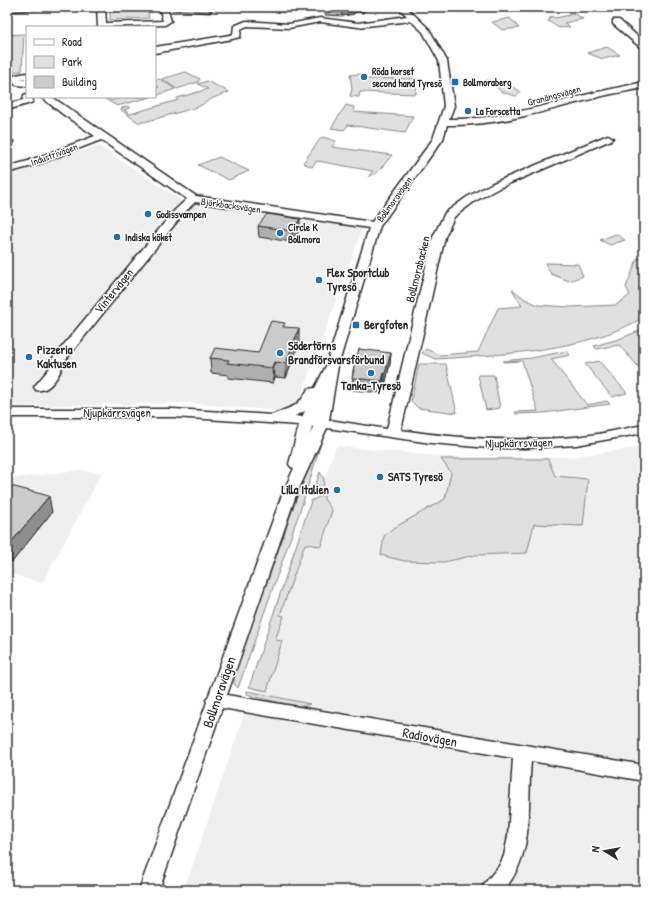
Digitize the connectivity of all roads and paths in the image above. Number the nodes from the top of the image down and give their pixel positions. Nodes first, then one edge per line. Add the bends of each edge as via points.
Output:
1 (34, 7) edge
2 (38, 7) edge
3 (94, 7) edge
4 (101, 7) edge
5 (164, 7) edge
6 (396, 7) edge
7 (402, 7) edge
8 (7, 9) edge
9 (412, 19) junction
10 (616, 22) dead end
11 (99, 26) edge
12 (99, 26) edge
13 (112, 26) edge
14 (644, 46) edge
15 (156, 50) edge
16 (7, 81) edge
17 (23, 81) edge
18 (644, 86) edge
19 (26, 96) edge
20 (27, 98) edge
21 (47, 98) edge
22 (7, 100) edge
23 (7, 107) edge
24 (445, 122) junction
25 (101, 137) junction
26 (608, 138) dead end
27 (7, 170) edge
28 (193, 199) junction
29 (375, 226) junction
30 (332, 366) junction
31 (41, 387) dead end
32 (9, 416) edge
33 (227, 416) junction
34 (266, 418) junction
35 (313, 426) junction
36 (644, 429) edge
37 (393, 434) junction
38 (216, 700) junction
39 (523, 753) junction
40 (644, 773) edge
41 (149, 890) edge
42 (491, 890) edge

1 - 2 street
1 - 8 street
3 - 11 street
4 - 12 street
5 - 13 street via 166,22
6 - 9 street, Bollmoravägen
7 - 9 street, Bollmoravägen
9 - 15 street via 358,25 320,20 289,26 246,23 235,33
9 - 24 street, Bollmoravägen via 431,40 443,61 449,106
10 - 14 street
16 - 17 street
18 - 24 street, Granängsvägen via 597,95 504,120
19 - 22 street
20 - 23 street via 28,101
21 - 25 street, Björkbacksvägen
24 - 29 street, Bollmoravägen via 438,139
25 - 27 street, Industrivägen
25 - 28 street, Björkbacksvägen
26 - 37 street, Bollmorabacken via 495,186 449,215 439,236
28 - 29 street, Björkbacksvägen
28 - 31 street, Vintervägen via 124,278
29 - 30 street, Bollmoravägen
30 - 34 street, Bollmoravägen via 319,379 306,404 284,415
30 - 35 street, Bollmoravägen via 324,412
32 - 33 street, Njupkärrsvägen via 173,413
33 - 34 street, Njupkärrsvägen
33 - 35 street, Njupkärrsvägen
34 - 35 street, Njupkärrsvägen
35 - 37 street, Njupkärrsvägen via 331,433
35 - 38 street, Bollmoravägen
36 - 37 street, Njupkärrsvägen via 576,441 528,444 489,444
38 - 39 street, Radiovägen
38 - 41 street, Bollmoravägen
39 - 40 street, Radiovägen
39 - 42 street via 515,849 502,880

